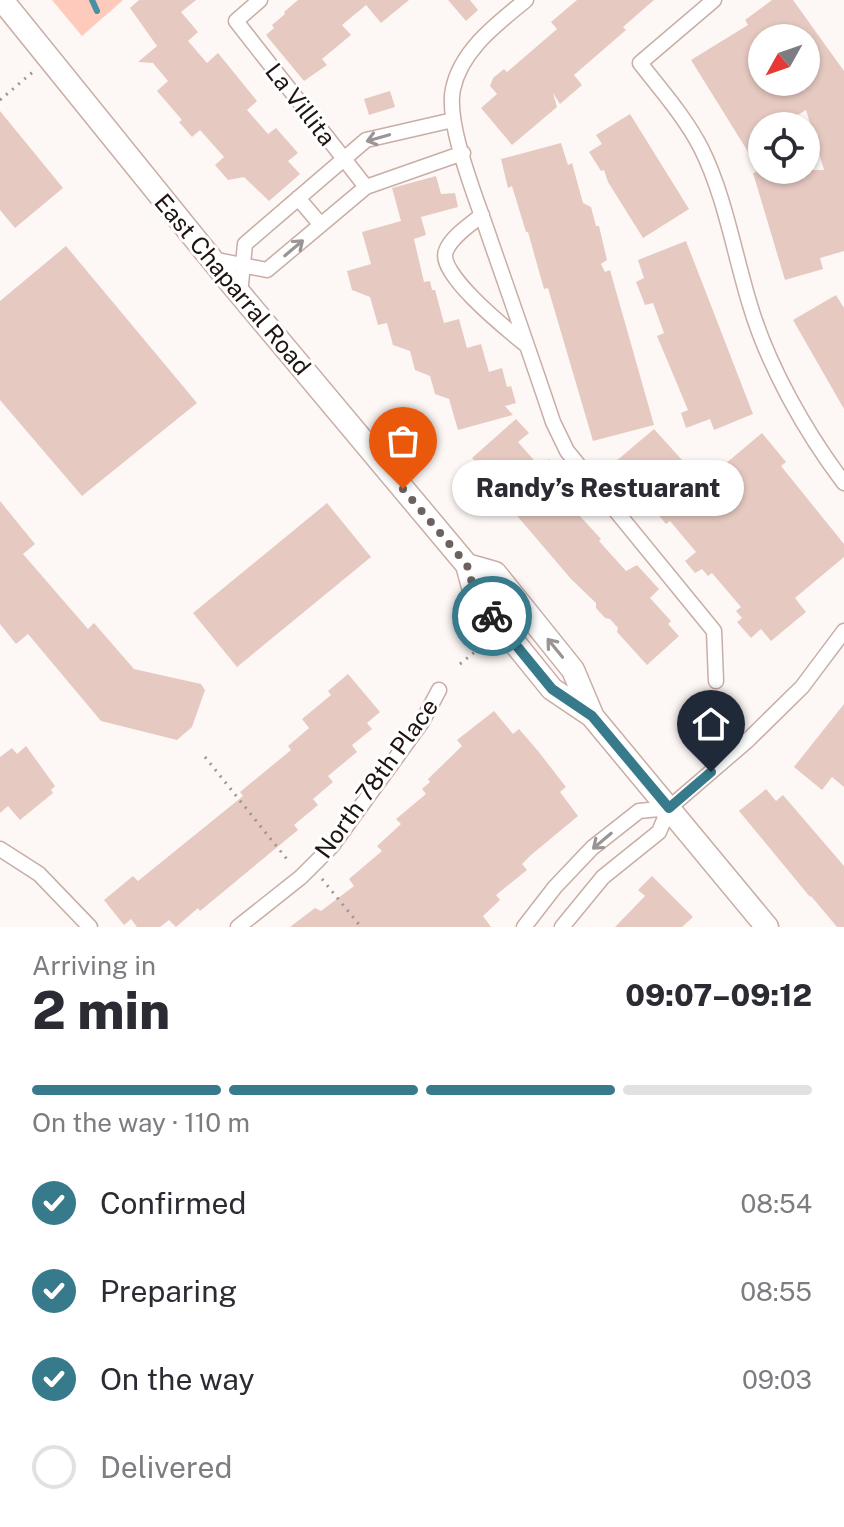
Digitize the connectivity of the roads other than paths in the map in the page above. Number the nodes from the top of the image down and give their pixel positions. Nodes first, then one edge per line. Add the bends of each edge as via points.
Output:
1 (2, 0) edge
2 (260, 0) edge
3 (526, 0) edge
4 (714, 0) edge
5 (453, 120) junction
6 (463, 153) junction
7 (345, 160) junction
8 (366, 187) junction
9 (298, 198) junction
10 (482, 215) junction
11 (321, 225) junction
12 (212, 259) junction
13 (243, 267) junction
14 (240, 294) junction
15 (527, 346) junction
16 (844, 483) edge
17 (844, 631) edge
18 (716, 681) dead end
19 (439, 690) dead end
20 (669, 808) junction
21 (0, 849) edge
22 (90, 927) edge
23 (238, 927) edge
24 (524, 927) edge
25 (562, 927) edge
26 (767, 927) edge

1 - 12 main road, East Chaparral Road
2 - 7 street, La Villita via 236,21
3 - 5 street via 496,25 461,68 452,90
4 - 16 street via 640,63 700,146 761,333 816,447
5 - 6 street
5 -> 7 street via 366,140
6 - 8 street
6 - 10 street
7 - 8 street, La Villita
7 - 9 street
8 - 11 street
9 - 11 street
9 - 13 street via 245,244
10 - 15 street
10 - 15 street via 446,250 445,261 476,301
13 -> 11 street via 267,270
12 - 13 street
12 - 14 main road, East Chaparral Road
13 - 14 street
14 - 20 main road, East Chaparral Road via 467,565 475,594 552,689 592,716
15 - 18 street via 567,451 714,631
17 - 20 street via 802,687
19 - 23 street, North 78th Place via 422,722 332,846
20 -> 24 street via 639,811 592,848
20 - 25 street via 659,832 603,877
20 - 26 main road, East Chaparral Road
21 - 22 street via 39,874

